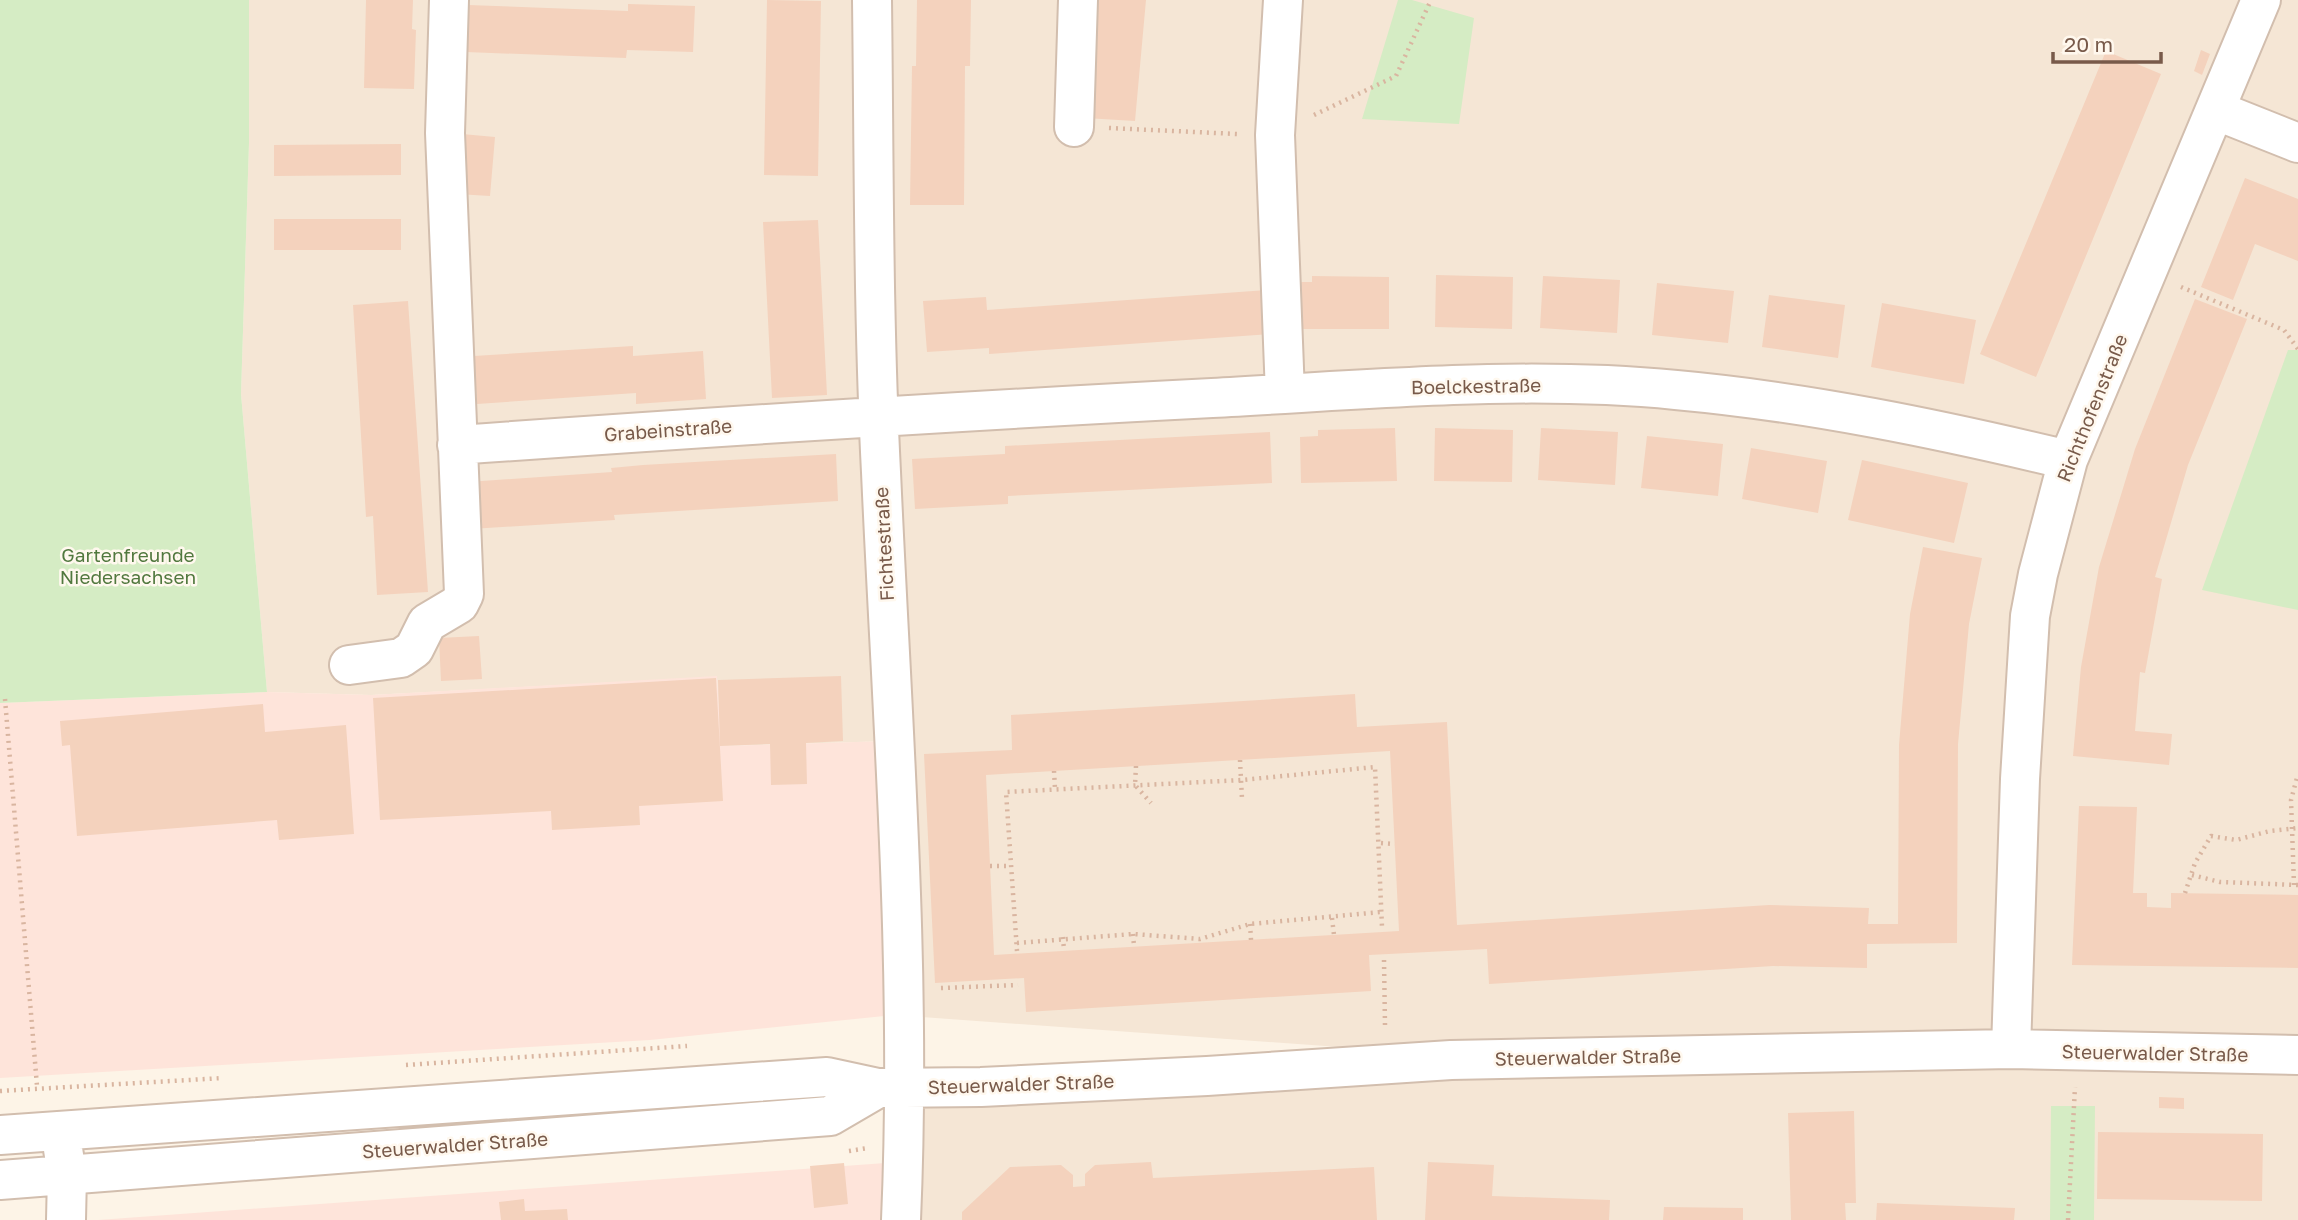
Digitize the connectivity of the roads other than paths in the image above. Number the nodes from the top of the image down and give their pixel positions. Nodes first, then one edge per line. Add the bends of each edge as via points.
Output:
1 (449, 0) edge
2 (872, 0) edge
3 (1077, 0) edge
4 (1283, 0) edge
5 (2261, 0) edge
6 (2215, 110) junction
7 (1074, 127) dead end
8 (2298, 143) edge
9 (1285, 394) junction
10 (878, 415) junction
11 (457, 445) junction
12 (2068, 460) junction
13 (349, 665) dead end
14 (2011, 1049) junction
15 (2298, 1055) edge
16 (891, 1087) junction
17 (60, 1131) junction
18 (0, 1135) edge
19 (67, 1175) junction
20 (0, 1180) edge
21 (66, 1220) edge
22 (901, 1220) edge

1 - 11 street via 445,133
2 - 10 street, Fichtestraße
3 - 7 street
4 - 9 street via 1275,135
5 - 6 street, Richthofenstraße
6 - 8 street
6 - 12 street, Richthofenstraße
9 - 10 street, Boelckestraße
9 - 12 street, Boelckestraße via 1502,383 1675,390 1931,429
10 - 11 street, Grabeinstraße
10 - 16 street, Fichtestraße via 902,990
11 - 13 street via 464,594 458,604 427,623 414,649 401,658
12 - 14 street, Richthofenstraße via 2030,616
14 - 15 street, Steuerwalder Straße
14 - 16 street, Steuerwalder Straße via 1464,1060 1194,1077
16 - 17 street, Steuerwalder Straße via 827,1077
16 - 19 street, Steuerwalder Straße via 830,1116
16 - 22 street, Fichtestraße
17 - 18 street, Steuerwalder Straße
17 - 19 street
19 - 20 street, Steuerwalder Straße
19 - 21 street

